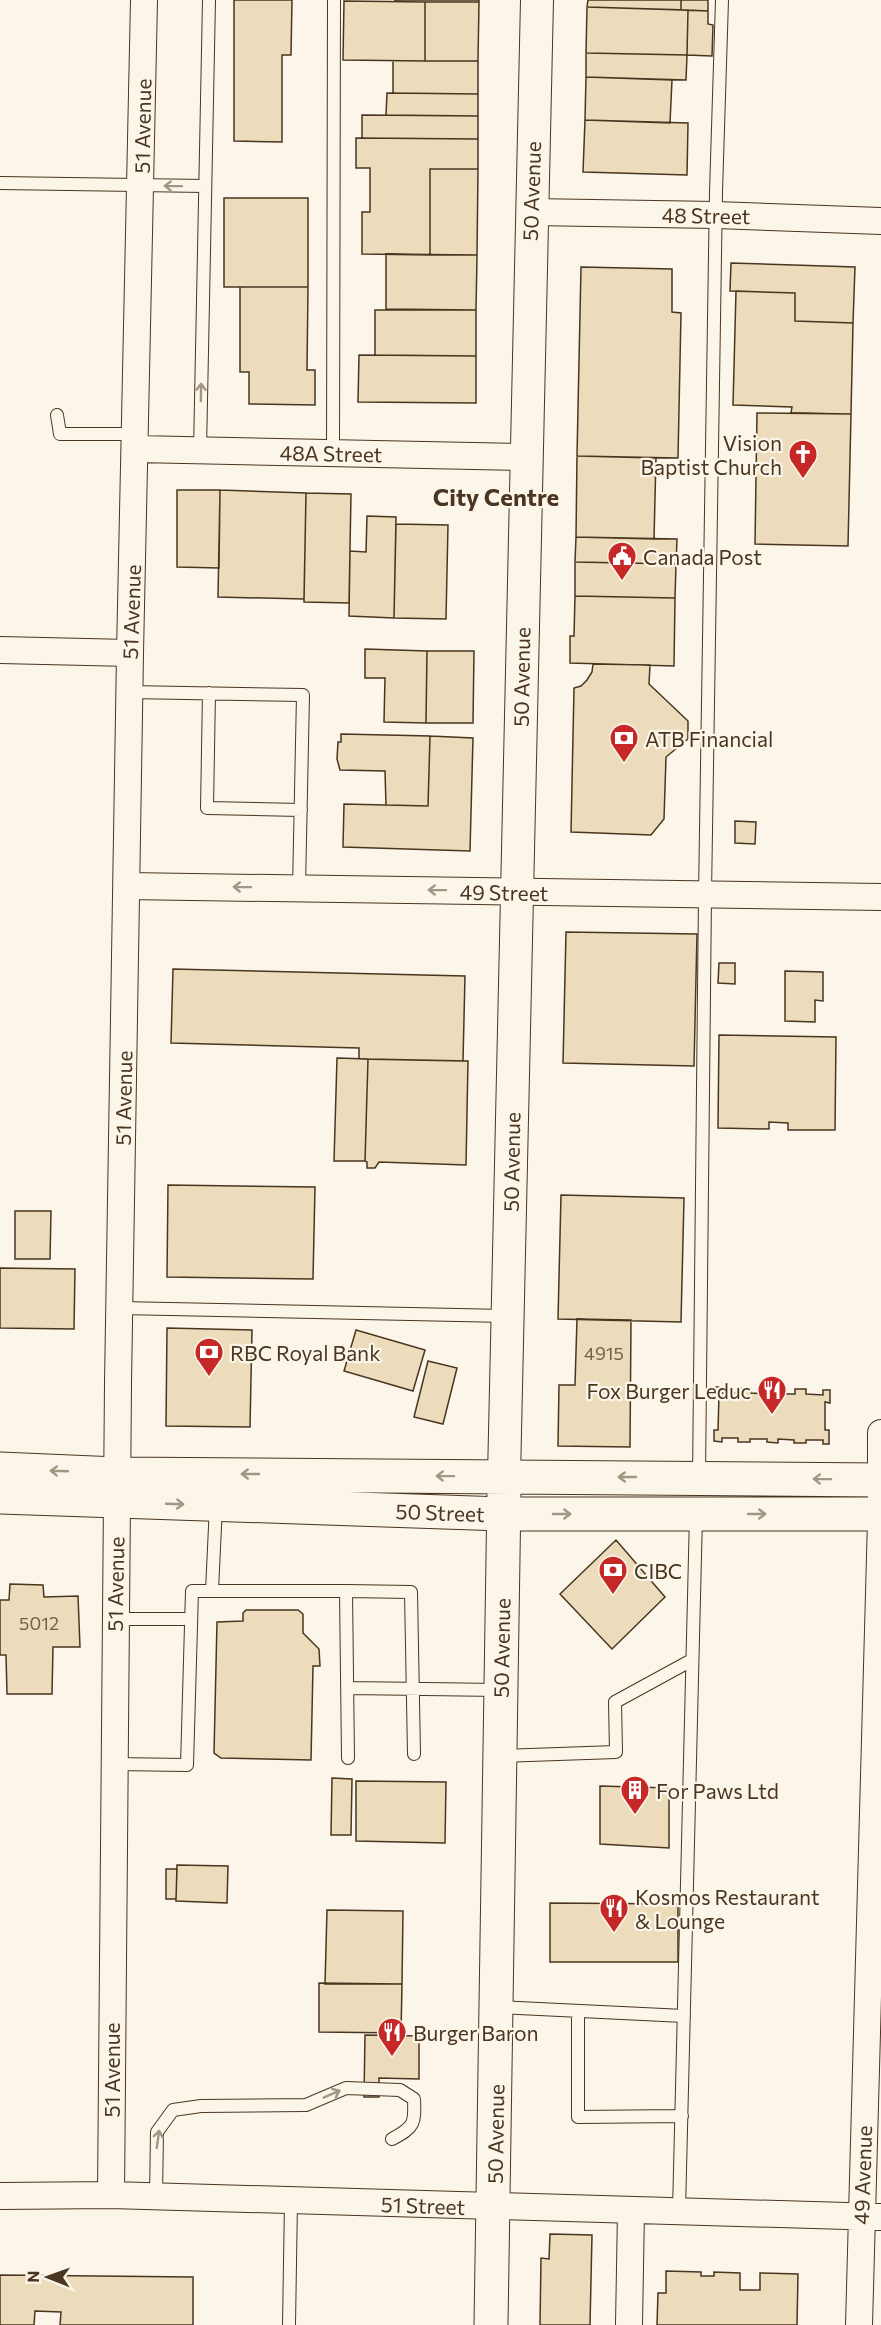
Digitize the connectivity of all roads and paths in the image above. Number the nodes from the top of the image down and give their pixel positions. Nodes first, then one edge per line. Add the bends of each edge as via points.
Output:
1 (144, 0) edge
2 (209, 0) edge
3 (334, 0) edge
4 (537, 0) edge
5 (722, 0) edge
6 (0, 183) edge
7 (141, 185) junction
8 (205, 186) junction
9 (531, 212) junction
10 (716, 215) junction
11 (881, 221) edge
12 (57, 415) dead end
13 (136, 441) junction
14 (200, 450) junction
15 (333, 453) junction
16 (525, 457) junction
17 (0, 650) edge
18 (130, 652) junction
19 (129, 692) junction
20 (209, 693) junction
21 (301, 810) junction
22 (127, 886) junction
23 (299, 888) junction
24 (516, 892) junction
25 (705, 894) junction
26 (881, 897) edge
27 (120, 1308) junction
28 (507, 1316) junction
29 (881, 1433) edge
30 (0, 1469) edge
31 (504, 1477) junction
32 (699, 1478) junction
33 (881, 1480) edge
34 (117, 1488) junction
35 (0, 1497) edge
36 (216, 1505) junction
37 (881, 1505) edge
38 (503, 1514) junction
39 (881, 1514) edge
40 (696, 1515) junction
41 (881, 1520) edge
42 (212, 1591) junction
43 (346, 1591) junction
44 (115, 1619) junction
45 (191, 1619) junction
46 (692, 1660) junction
47 (348, 1688) junction
48 (411, 1688) junction
49 (501, 1690) junction
50 (414, 1754) dead end
51 (500, 1756) junction
52 (348, 1758) dead end
53 (114, 1764) junction
54 (496, 2007) junction
55 (578, 2012) junction
56 (684, 2016) junction
57 (682, 2116) junction
58 (392, 2139) dead end
59 (111, 2195) junction
60 (0, 2196) edge
61 (156, 2197) junction
62 (291, 2201) junction
63 (494, 2207) junction
64 (631, 2210) junction
65 (679, 2211) junction
66 (871, 2217) edge
67 (289, 2325) edge
68 (491, 2325) edge
69 (629, 2325) edge
70 (859, 2325) edge

1 - 7 street, 51 Avenue
2 - 8 lane
3 - 15 lane
4 - 9 street, 50 Avenue
5 - 10 lane
6 - 7 lane
8 -> 7 lane
7 - 13 street, 51 Avenue
14 -> 8 lane
9 - 10 street, 48 Street
9 - 16 street, 50 Avenue
10 - 11 street, 48 Street
10 - 25 lane
12 - 13 lane via 60,434
13 - 14 street, 48A Street
13 - 18 street, 51 Avenue
14 - 15 street, 48A Street
15 - 16 street, 48A Street
16 - 24 street, 50 Avenue
17 - 18 street
18 - 19 street, 51 Avenue
19 - 20 lane
19 - 22 street, 51 Avenue
20 - 21 lane via 207,808
20 - 21 lane via 303,694
21 - 23 lane
23 -> 22 street, 49 Street
22 - 27 street, 51 Avenue
24 -> 23 street, 49 Street
24 - 25 street, 49 Street
24 - 28 street, 50 Avenue
25 - 26 street, 49 Street
25 - 32 lane
27 - 28 lane
27 - 34 street, 51 Avenue
28 - 31 street, 50 Avenue
29 - 33 street
34 -> 30 main road, 50 Street
32 -> 31 main road, 50 Street
31 -> 34 main road, 50 Street
31 - 38 main road, 50 Avenue
33 -> 32 main road, 50 Street
33 - 37 street
34 - 35 main road, 50 Street
34 -> 36 main road, 50 Street
34 - 44 street, 51 Avenue
36 - 38 main road, 50 Street
36 - 42 lane
38 -> 40 main road, 50 Street
38 - 49 main road, 50 Avenue
40 -> 39 main road, 50 Street
40 - 46 lane
41 - 66 street, 49 Avenue
42 - 43 lane
42 - 45 lane via 192,1591
43 - 47 lane
43 - 48 lane via 411,1592
44 - 45 lane
44 - 53 street, 51 Avenue
45 - 53 lane via 187,1765
46 - 51 lane via 615,1702 616,1752
46 - 56 lane
47 - 48 lane
47 - 52 lane
48 - 49 lane
48 - 50 lane
49 - 51 main road, 50 Avenue
51 - 54 main road, 50 Avenue
53 - 59 street, 51 Avenue
54 - 55 lane
54 - 63 main road, 50 Avenue
55 - 56 lane
55 - 57 lane via 578,2117
56 - 57 lane
57 - 65 lane
61 -> 58 lane via 157,2132 173,2110 306,2105 346,2088 400,2090 414,2098 415,2119 406,2132
59 - 60 street, 51 Street
59 - 61 street, 51 Street
61 - 62 street, 51 Street
62 - 63 street, 51 Street
62 - 67 lane
63 - 64 street, 51 Street
63 - 68 main road, 50 Avenue
64 - 65 street, 51 Street
64 - 69 street
65 - 66 street, 51 Street
66 - 70 street, 49 Avenue

